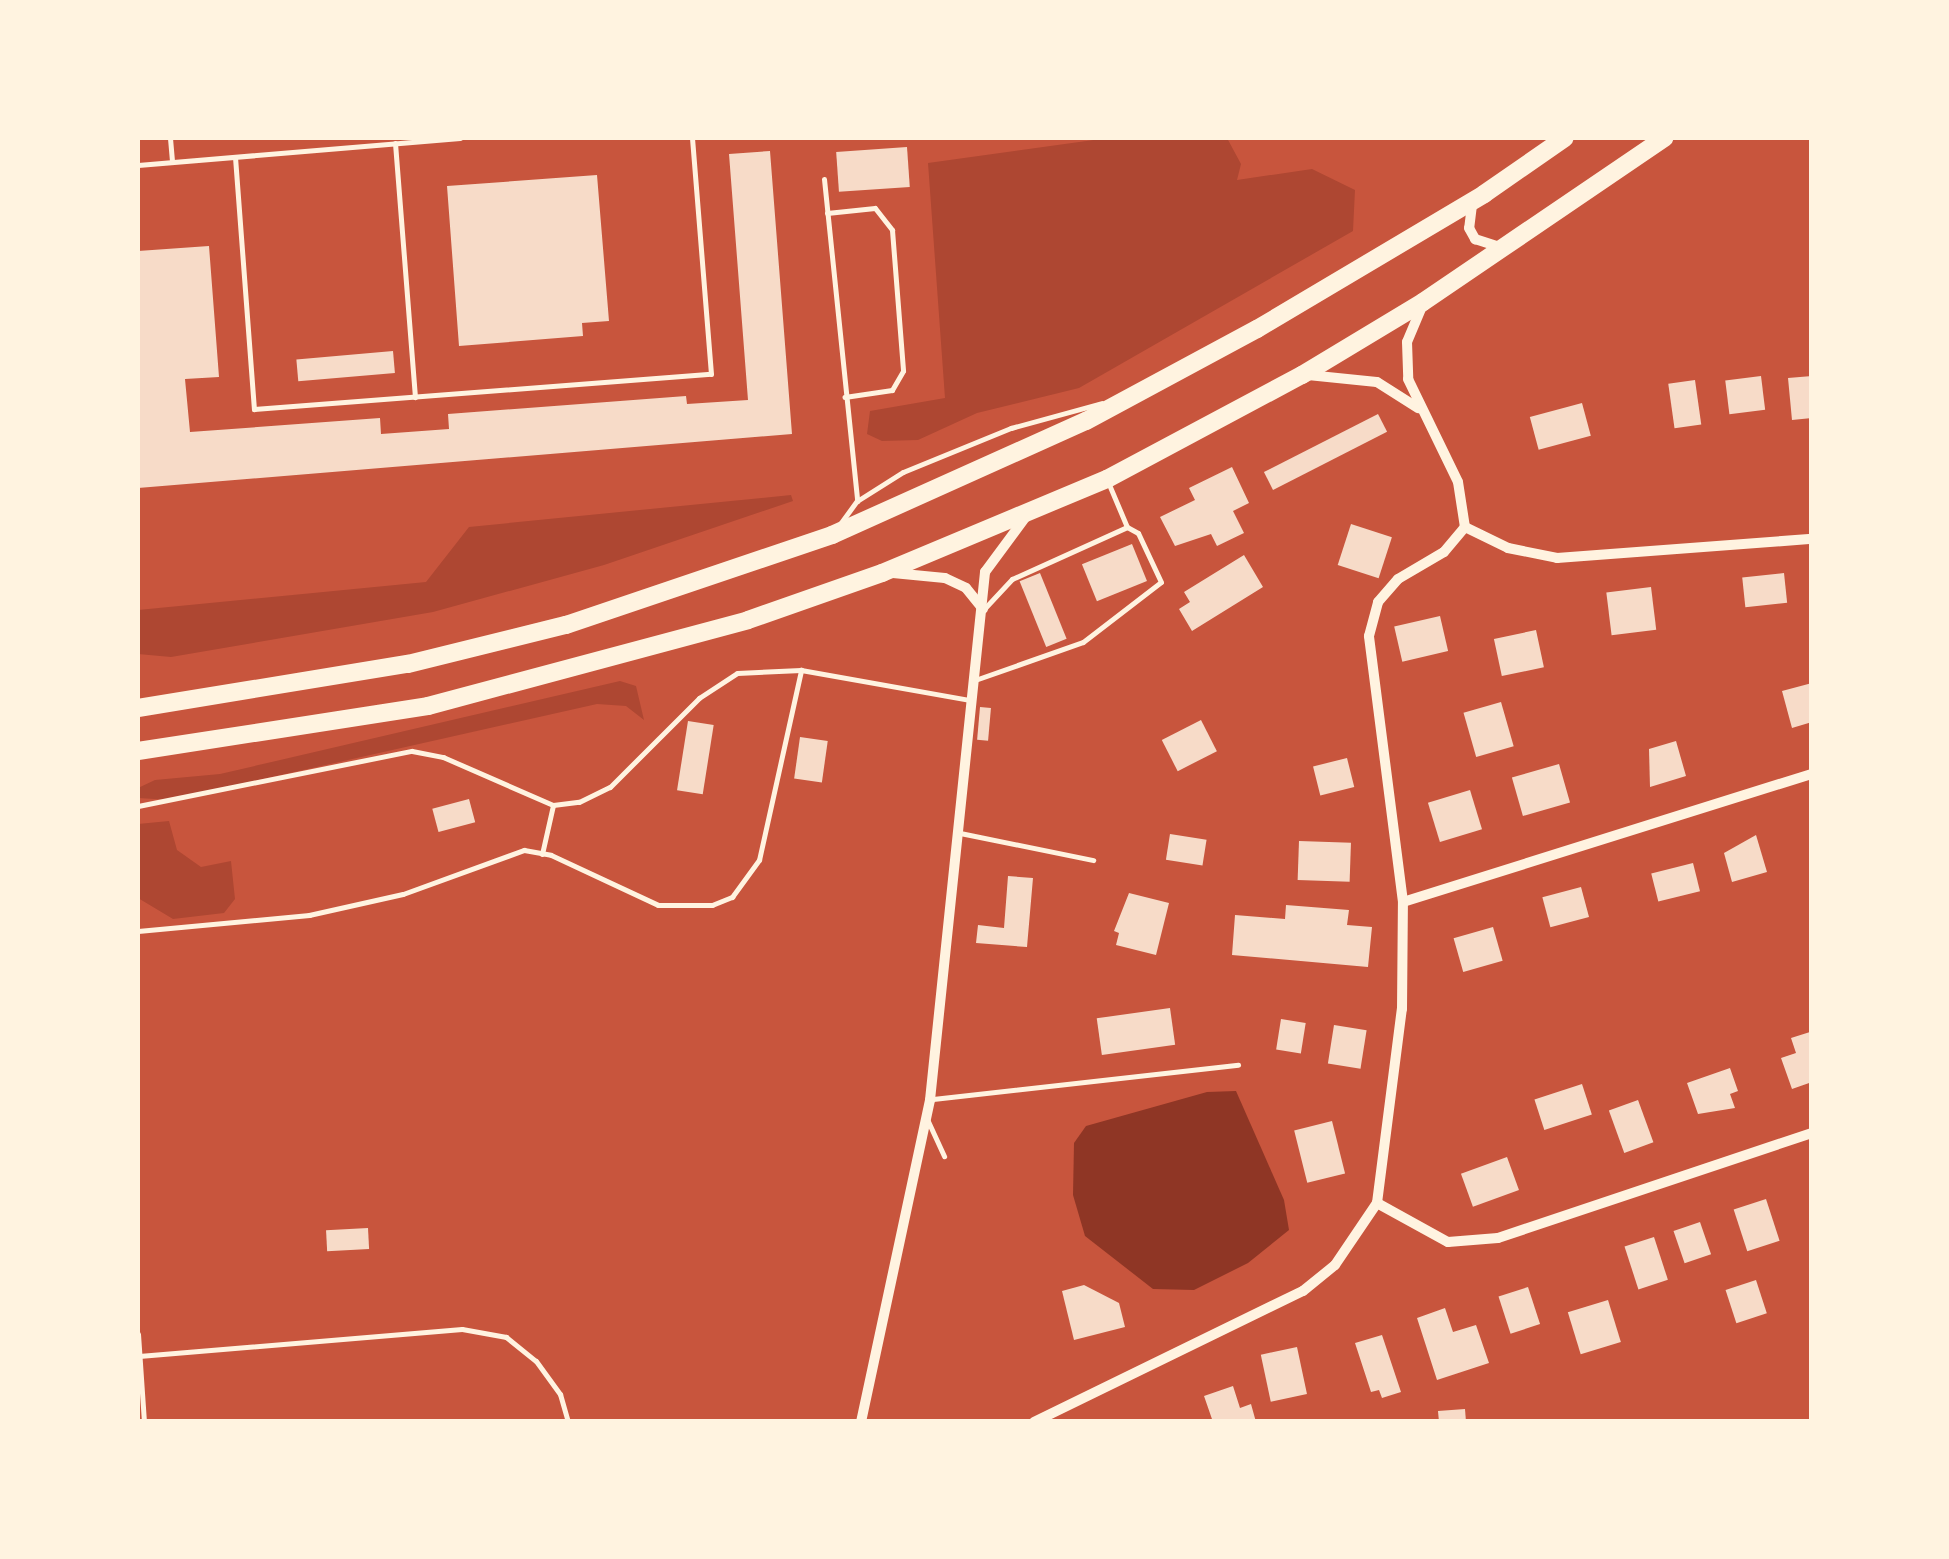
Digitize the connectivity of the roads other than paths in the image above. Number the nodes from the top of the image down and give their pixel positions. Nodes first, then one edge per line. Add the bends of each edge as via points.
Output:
1 (170, 138) edge
2 (460, 138) edge
3 (692, 138) edge
4 (1565, 138) edge
5 (1664, 138) edge
6 (395, 143) junction
7 (234, 157) junction
8 (172, 162) junction
9 (138, 165) edge
10 (824, 179) dead end
11 (1484, 194) junction
12 (827, 214) junction
13 (1512, 242) junction
14 (1424, 302) junction
15 (1302, 375) junction
16 (1139, 392) junction
17 (415, 397) junction
18 (845, 397) junction
19 (1419, 408) junction
20 (1107, 480) junction
21 (856, 501) junction
22 (1032, 510) junction
23 (1127, 527) junction
24 (1466, 527) junction
25 (832, 535) junction
26 (1812, 539) edge
27 (882, 573) junction
28 (984, 609) junction
29 (801, 670) junction
30 (975, 680) junction
31 (973, 700) junction
32 (138, 708) edge
33 (138, 752) edge
34 (1812, 774) edge
35 (553, 804) junction
36 (138, 806) edge
37 (960, 833) junction
38 (542, 854) junction
39 (1093, 860) dead end
40 (1403, 902) junction
41 (138, 931) edge
42 (1238, 1066) dead end
43 (930, 1100) junction
44 (926, 1117) junction
45 (1812, 1133) edge
46 (944, 1156) dead end
47 (1377, 1204) junction
48 (138, 1334) edge
49 (140, 1356) edge
50 (144, 1422) edge
51 (568, 1422) edge
52 (861, 1422) edge
53 (1034, 1422) edge

1 - 8 lane
2 - 6 lane
3 - 17 lane via 711,374
4 - 11 main road
5 - 13 main road
6 - 7 lane
6 - 17 lane
7 - 8 lane
7 - 17 lane via 254,409
8 - 9 lane
10 - 12 lane
11 - 13 street via 1473,202 1468,228 1486,246
11 - 16 main road
12 - 18 lane
12 - 18 lane via 875,208 892,230 903,371 892,390
13 - 14 main road
14 - 15 main road
14 - 19 street via 1405,362
15 - 19 street via 1377,382
15 - 20 main road
16 - 21 lane via 1011,428 903,472
16 - 25 main road
18 - 21 lane
19 - 24 street via 1458,482
20 - 22 main road
20 - 23 lane
21 - 25 lane
22 - 27 main road
22 - 28 street via 1001,542 985,572
23 - 28 lane via 1012,579
23 - 30 lane via 1138,533 1161,582 1083,642
24 - 26 street via 1508,548 1558,558
24 - 40 street via 1444,552 1398,579 1378,602 1370,636
25 - 32 main road via 566,625 408,664
27 - 28 street via 944,578 966,588
27 - 33 main road via 712,630 446,701
28 - 30 street
29 - 31 lane
29 - 35 lane via 737,673 699,698 610,787 580,802
29 - 38 lane via 759,860 732,897 712,905 658,905
30 - 31 street
31 - 37 street
34 - 40 street
35 - 36 lane via 412,751
35 - 38 lane
37 - 39 lane
37 - 43 street
38 - 41 lane via 524,850 403,894 309,915
40 - 47 street via 1402,1009
42 - 43 lane
43 - 44 street
44 - 46 lane
44 - 52 street
45 - 47 street via 1498,1238 1448,1242
47 - 53 street via 1335,1265 1303,1291
48 - 49 lane
49 - 50 lane
49 - 51 lane via 462,1329 506,1337 536,1361 560,1394

